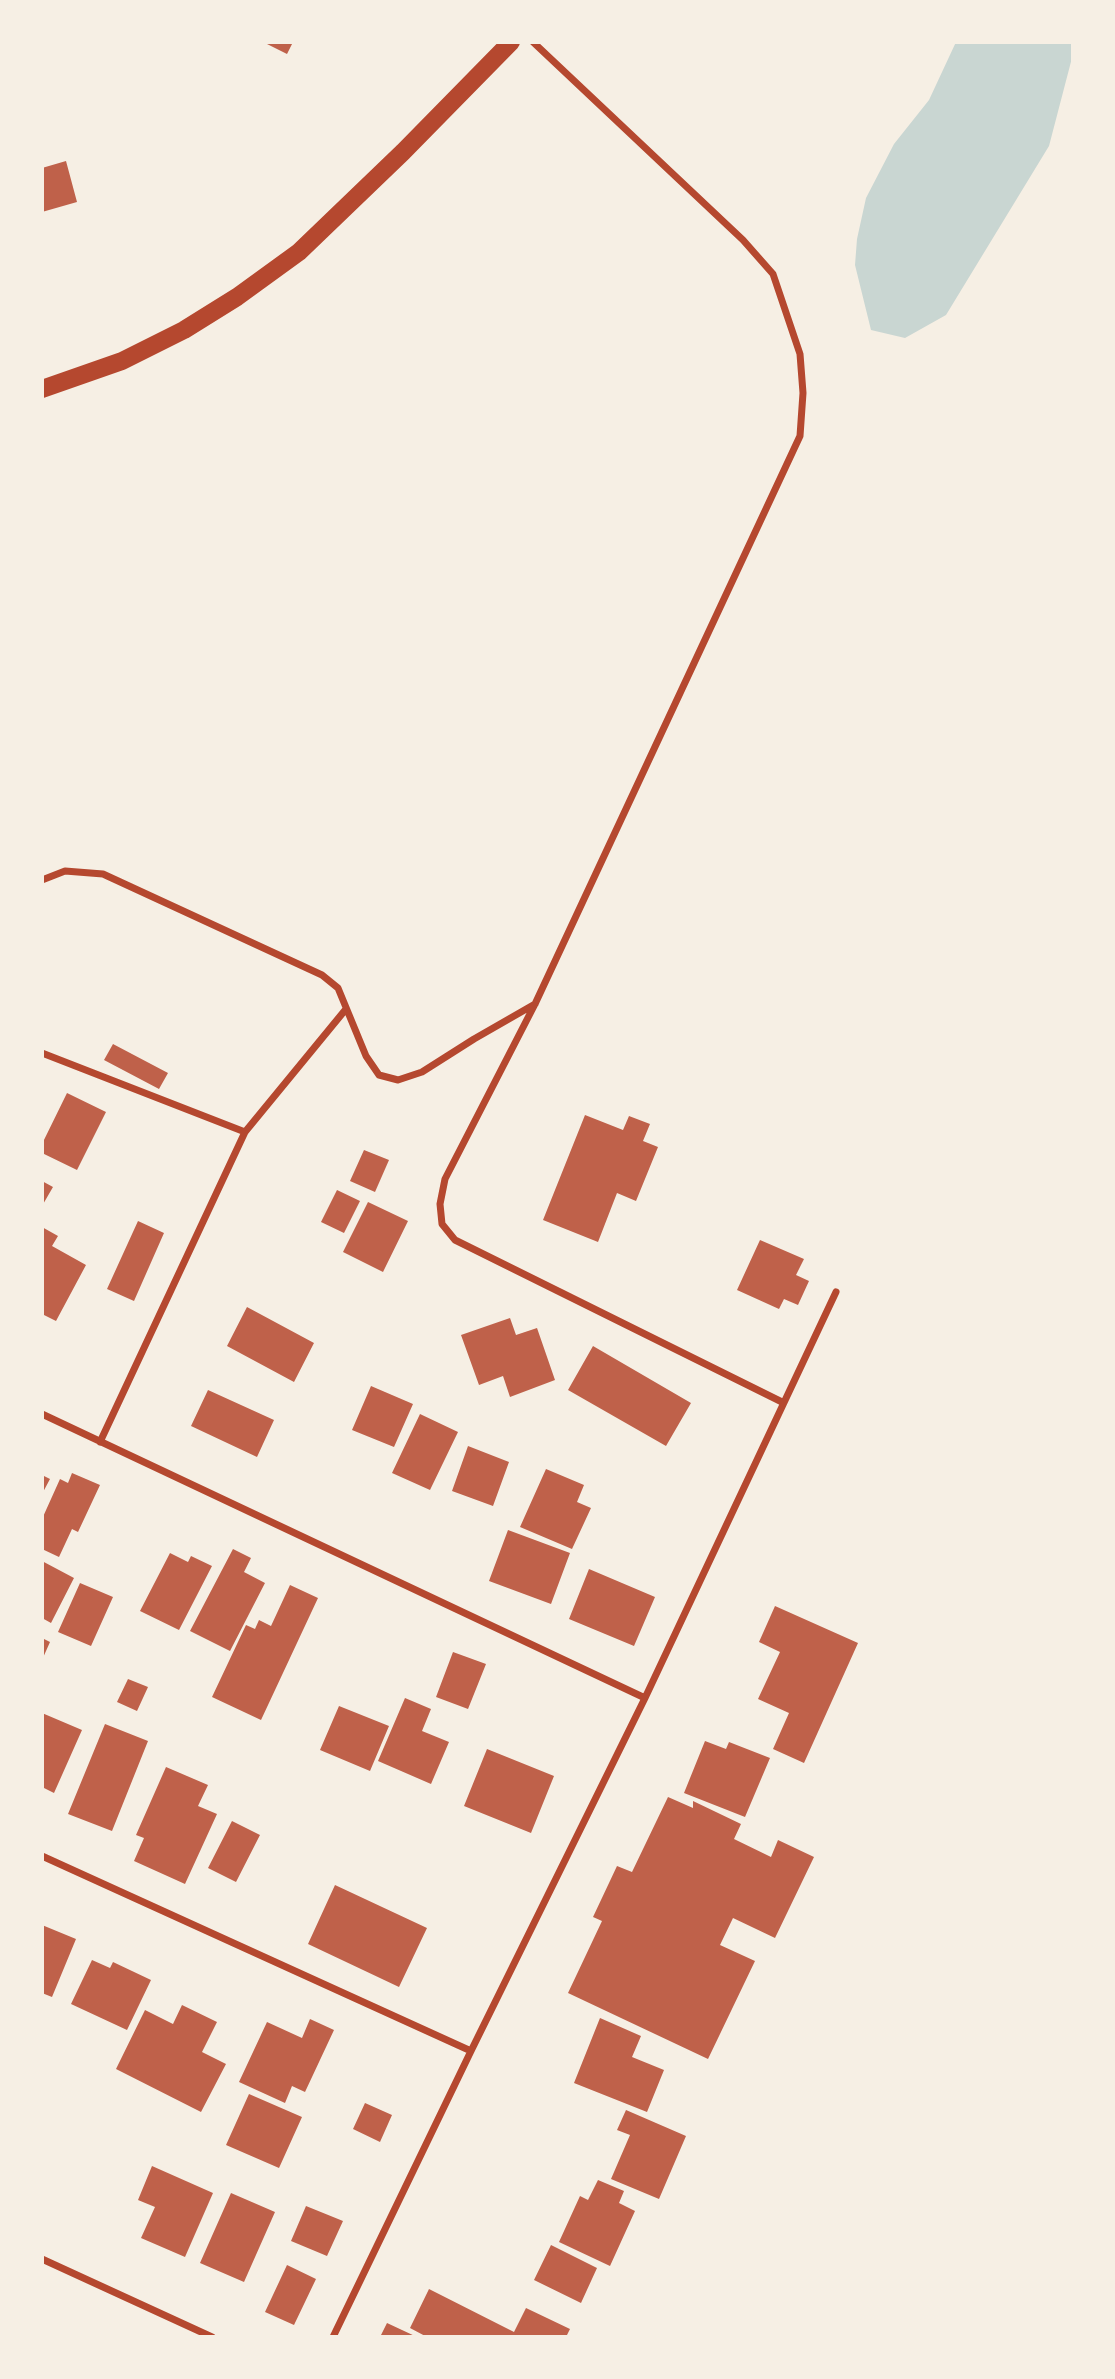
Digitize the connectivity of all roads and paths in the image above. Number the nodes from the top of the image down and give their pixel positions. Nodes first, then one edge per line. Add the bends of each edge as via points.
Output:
1 (511, 42) edge
2 (533, 42) edge
3 (42, 389) edge
4 (42, 880) edge
5 (535, 1004) junction
6 (346, 1009) junction
7 (42, 1053) edge
8 (246, 1132) junction
9 (836, 1292) dead end
10 (782, 1402) junction
11 (42, 1414) edge
12 (100, 1442) junction
13 (645, 1698) junction
14 (42, 1856) edge
15 (471, 2051) junction
16 (42, 2259) edge
17 (212, 2337) edge
18 (333, 2337) edge

1 - 3 main road via 299,251 237,297 122,361
2 - 5 street via 743,240 773,274 800,354 803,393 800,436
4 - 6 street via 65,871 103,874 322,975 338,988
5 - 6 street via 422,1072 398,1080 379,1075
5 - 10 street via 445,1179 442,1224 456,1240
6 - 8 street
7 - 8 street
8 - 12 street
9 - 10 street
10 - 13 street
11 - 12 street
12 - 13 street
13 - 15 street
14 - 15 street
15 - 18 street
16 - 17 street

